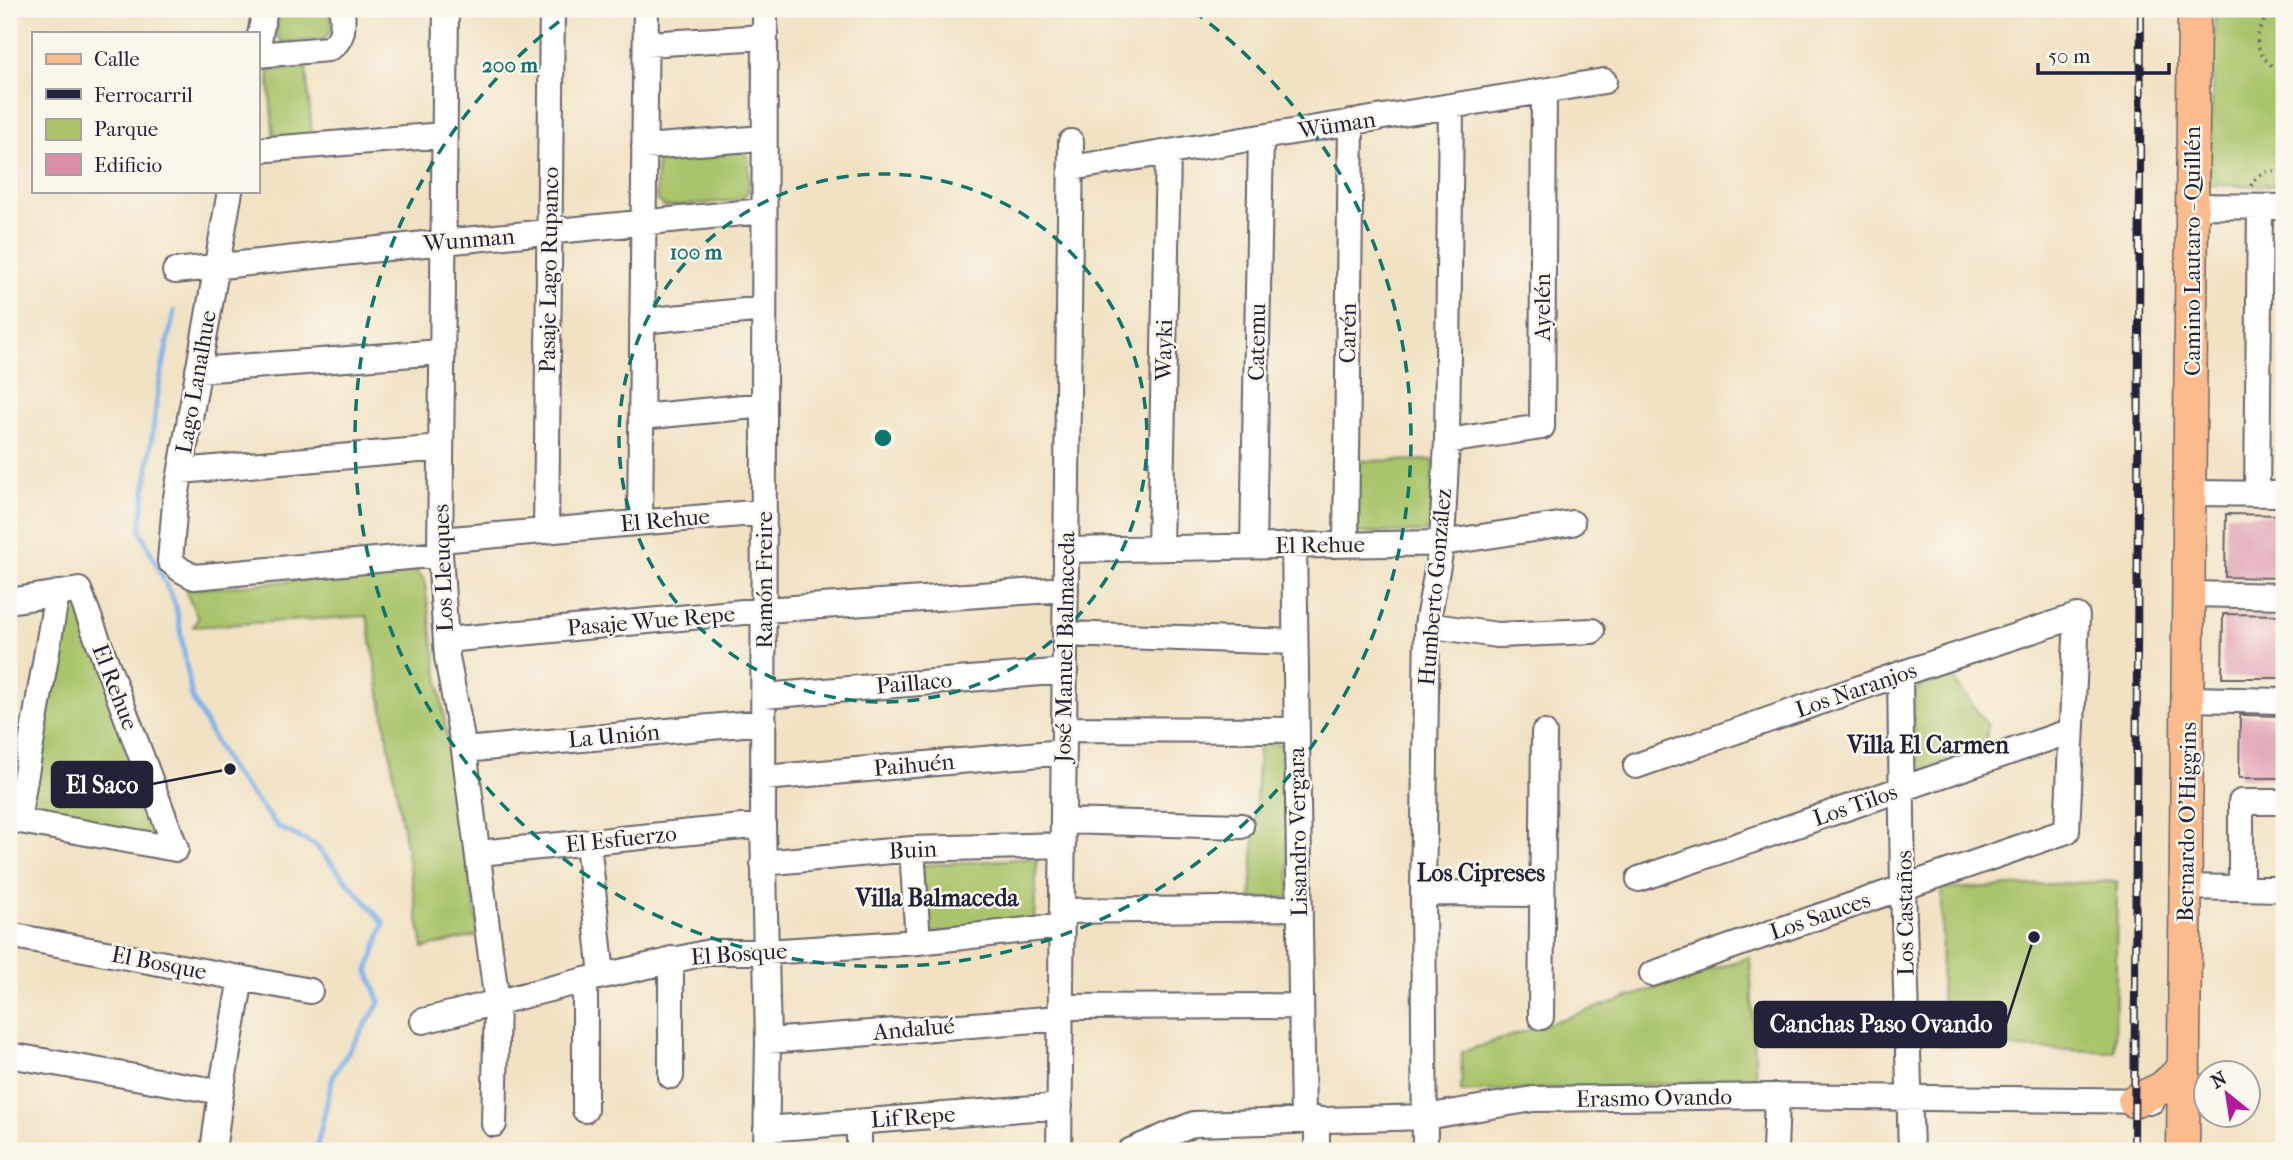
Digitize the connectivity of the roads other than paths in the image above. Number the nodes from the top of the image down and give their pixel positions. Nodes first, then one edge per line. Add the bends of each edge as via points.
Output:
1 (265, 9) edge
2 (342, 9) edge
3 (446, 9) edge
4 (552, 9) edge
5 (646, 9) edge
6 (765, 9) edge
7 (2194, 9) edge
8 (764, 37) junction
9 (259, 42) edge
10 (646, 44) junction
11 (259, 53) edge
12 (1604, 81) dead end
13 (1544, 91) junction
14 (1451, 106) junction
15 (1351, 122) junction
16 (444, 135) junction
17 (1261, 137) junction
18 (764, 138) junction
19 (1072, 142) dead end
20 (644, 147) junction
21 (259, 150) edge
22 (1168, 152) junction
23 (1071, 168) junction
24 (230, 192) edge
25 (2264, 203) edge
26 (2193, 206) junction
27 (764, 211) junction
28 (644, 224) junction
29 (549, 232) junction
30 (443, 242) junction
31 (216, 266) junction
32 (175, 271) dead end
33 (764, 309) junction
34 (642, 320) junction
35 (441, 352) junction
36 (198, 370) junction
37 (764, 405) junction
38 (641, 417) junction
39 (1447, 441) junction
40 (441, 448) junction
41 (181, 471) junction
42 (2190, 493) junction
43 (2257, 494) junction
44 (2284, 494) edge
45 (764, 512) junction
46 (640, 521) junction
47 (1572, 523) dead end
48 (546, 531) junction
49 (1442, 543) junction
50 (1346, 544) junction
51 (1294, 545) junction
52 (1253, 546) junction
53 (440, 547) junction
54 (1160, 548) junction
55 (1066, 551) junction
56 (181, 570) joint
57 (1066, 589) junction
58 (57, 593) junction
59 (2189, 594) junction
60 (2284, 596) edge
61 (9, 601) edge
62 (765, 610) junction
63 (1427, 625) junction
64 (1592, 631) dead end
65 (1065, 634) junction
66 (446, 640) junction
67 (1295, 642) junction
68 (1065, 671) junction
69 (1900, 674) junction
70 (764, 696) junction
71 (2188, 699) junction
72 (2284, 701) edge
73 (764, 722) junction
74 (1296, 730) junction
75 (2071, 731) junction
76 (1544, 733) dead end
77 (1064, 741) junction
78 (464, 750) junction
79 (1636, 766) dead end
80 (764, 778) junction
81 (1903, 788) junction
82 (2284, 802) edge
83 (13, 819) edge
84 (763, 825) junction
85 (1241, 827) dead end
86 (1063, 833) junction
87 (588, 842) junction
88 (912, 849) junction
89 (479, 853) junction
90 (763, 863) junction
91 (1639, 880) dead end
92 (2186, 887) junction
93 (1903, 888) junction
94 (2241, 888) junction
95 (2284, 889) edge
96 (1423, 893) junction
97 (1541, 894) junction
98 (1299, 908) junction
99 (1062, 918) junction
100 (9, 934) edge
101 (918, 942) junction
102 (766, 952) junction
103 (671, 960) junction
104 (1652, 974) dead end
105 (241, 978) junction
106 (593, 978) junction
107 (310, 991) dead end
108 (497, 1003) junction
109 (1301, 1006) junction
110 (1060, 1012) junction
111 (1541, 1017) dead end
112 (423, 1021) dead end
113 (768, 1041) junction
114 (9, 1055) edge
115 (2184, 1068) junction
116 (671, 1076) dead end
117 (220, 1092) junction
118 (1777, 1096) junction
119 (1910, 1097) junction
120 (2134, 1101) junction
121 (2184, 1101) junction
122 (1060, 1106) junction
123 (584, 1110) dead end
124 (1425, 1116) junction
125 (1310, 1119) junction
126 (859, 1122) junction
127 (494, 1124) dead end
128 (766, 1140) edge
129 (2184, 1143) edge
130 (214, 1151) edge
131 (859, 1151) edge
132 (1059, 1151) edge
133 (1130, 1151) edge
134 (1317, 1151) edge
135 (1425, 1151) edge
136 (1775, 1151) edge
137 (1911, 1151) edge

1 - 9 street
2 - 11 street via 343,31 335,45
3 - 16 street, Los Lleuques
4 - 29 street, Pasaje Lago Rupanco
5 - 10 street
6 - 8 street, Ramón Freire
7 - 26 main road, Camino Lautaro - Quillén
8 - 10 street
8 - 18 street, Ramón Freire
10 - 20 street
12 - 13 street, Wüman
13 - 14 street, Wüman
13 - 39 street, Ayelén via 1542,427
14 - 15 street, Wüman
14 - 39 street, Humberto González
15 - 17 street, Wüman
15 - 50 street, Carén
16 - 21 street
16 - 30 street, Los Lleuques
17 - 22 street, Wüman
17 - 52 street, Catemu
18 - 20 street
18 - 27 street, Ramón Freire
19 - 23 street, José Manuel Balmaceda
20 - 28 street
22 - 23 street, Wüman
22 - 54 street, Wayki
23 - 55 street, José Manuel Balmaceda
24 - 31 street, Lago Lanalhue
25 - 26 street
25 - 43 street
26 - 42 main road, Camino Lautaro - Quillén
27 - 28 street, Wunman
27 - 33 street, Ramón Freire
28 - 29 street, Wunman
28 - 34 street
29 - 30 street, Wunman
29 - 48 street, Pasaje Lago Rupanco
30 - 31 street, Wunman
30 - 35 street, Los Lleuques
31 - 32 street, Wunman
31 - 36 street, Lago Lanalhue
33 - 34 street
33 - 37 street, Ramón Freire
34 - 38 street
35 - 36 street
35 - 40 street, Los Lleuques
36 - 41 street, Lago Lanalhue
37 - 38 street
37 - 45 street, Ramón Freire
38 - 46 street
39 - 49 street, Humberto González
40 - 41 street
40 - 53 street, Los Lleuques
41 - 56 street, Lago Lanalhue via 170,559
42 - 43 street
42 - 59 main road, Bernardo O'Higgins
43 - 44 street
45 - 46 street, El Rehue
45 - 62 street, Ramón Freire
46 - 48 street, El Rehue
47 - 49 street, El Rehue
48 - 53 street, El Rehue
49 - 50 street, El Rehue
49 - 63 street, Humberto González
50 - 51 street, El Rehue
51 - 52 street, El Rehue
51 - 67 street, Lisandro Vergara
52 - 54 street, El Rehue
53 - 56 street, El Rehue via 194,577
53 - 66 street, Los Lleuques
54 - 55 street, El Rehue
55 - 57 street, José Manuel Balmaceda
57 - 62 street, Pasaje Wue Repe
57 - 65 street, José Manuel Balmaceda
58 - 61 street, El Rehue
58 - 83 street
58 - 83 street, El Rehue via 79,590 176,849
59 - 60 street
59 - 71 main road, Bernardo O'Higgins
62 - 66 street, Pasaje Wue Repe
62 - 70 street, Ramón Freire
63 - 64 street via 1497,635
63 - 96 street, Humberto González
65 - 67 street
65 - 68 street, José Manuel Balmaceda
66 - 78 street, Los Lleuques
67 - 74 street, Lisandro Vergara
68 - 70 street, Paillaco
68 - 77 street, José Manuel Balmaceda
69 - 75 street, Los Naranjos via 2077,616
69 - 79 street, Los Naranjos
69 - 81 street, Los Castaños
70 - 73 street, Ramón Freire
71 - 72 street
71 - 92 main road, Bernardo O'Higgins
73 - 78 street, La Unión
73 - 80 street, Ramón Freire
74 - 77 street, Paihuén
74 - 98 street, Lisandro Vergara
75 - 81 street, Los Tilos
75 - 93 street, Los Sauces via 2067,831
76 - 97 street
77 - 80 street, Paihuén
77 - 86 street, José Manuel Balmaceda
78 - 89 street, Los Lleuques
80 - 84 street, Ramón Freire
81 - 91 street, Los Tilos
81 - 93 street, Los Castaños
82 - 94 street via 2241,802
84 - 87 street, El Esfuerzo
84 - 90 street, Ramón Freire
85 - 86 street, Buin
86 - 88 street, Buin
86 - 99 street, José Manuel Balmaceda
87 - 89 street, El Esfuerzo
87 - 106 street
88 - 90 street, Buin
88 - 101 street
89 - 108 street, Los Lleuques
90 - 102 street, Ramón Freire
92 - 94 street
92 - 115 main road, Bernardo O'Higgins
93 - 104 street, Los Sauces
93 - 119 street, Los Castaños
94 - 95 street
96 - 97 street
96 - 124 street, Humberto González
97 - 111 street
98 - 99 street, El Bosque
98 - 109 street, Lisandro Vergara
99 - 101 street, El Bosque
99 - 110 street, José Manuel Balmaceda
100 - 105 street, El Bosque
101 - 102 street, El Bosque
102 - 103 street, El Bosque via 710,952
102 - 113 street, Ramón Freire
103 - 106 street, El Bosque
103 - 116 street
105 - 107 street, El Bosque
105 - 117 street
106 - 108 street, El Bosque
106 - 123 street
108 - 112 street, El Bosque
108 - 127 street, Los Lleuques
109 - 110 street, Andalué
109 - 125 street, Lisandro Vergara
110 - 113 street, Andalué
110 - 122 street, José Manuel Balmaceda
113 - 128 street, Ramón Freire
114 - 117 street
115 - 120 main road via 2162,1088
115 - 121 main road, Bernardo O'Higgins
117 - 130 street
118 - 119 street, Erasmo Ovando
118 - 124 street, Erasmo Ovando via 1533,1100
118 - 136 street
119 - 120 street, Erasmo Ovando
119 - 137 street, Los Castaños
120 - 121 street, Erasmo Ovando
120 - 129 main road via 2164,1115
121 - 129 main road, Bernardo O'Higgins
122 - 126 street, Lif Repe
122 - 132 street, José Manuel Balmaceda
124 - 125 street, Erasmo Ovando
124 - 135 street, Humberto González
125 - 133 street, Erasmo Ovando via 1194,1124
125 - 134 street, Lisandro Vergara
126 - 128 street, Lif Repe
126 - 131 street

